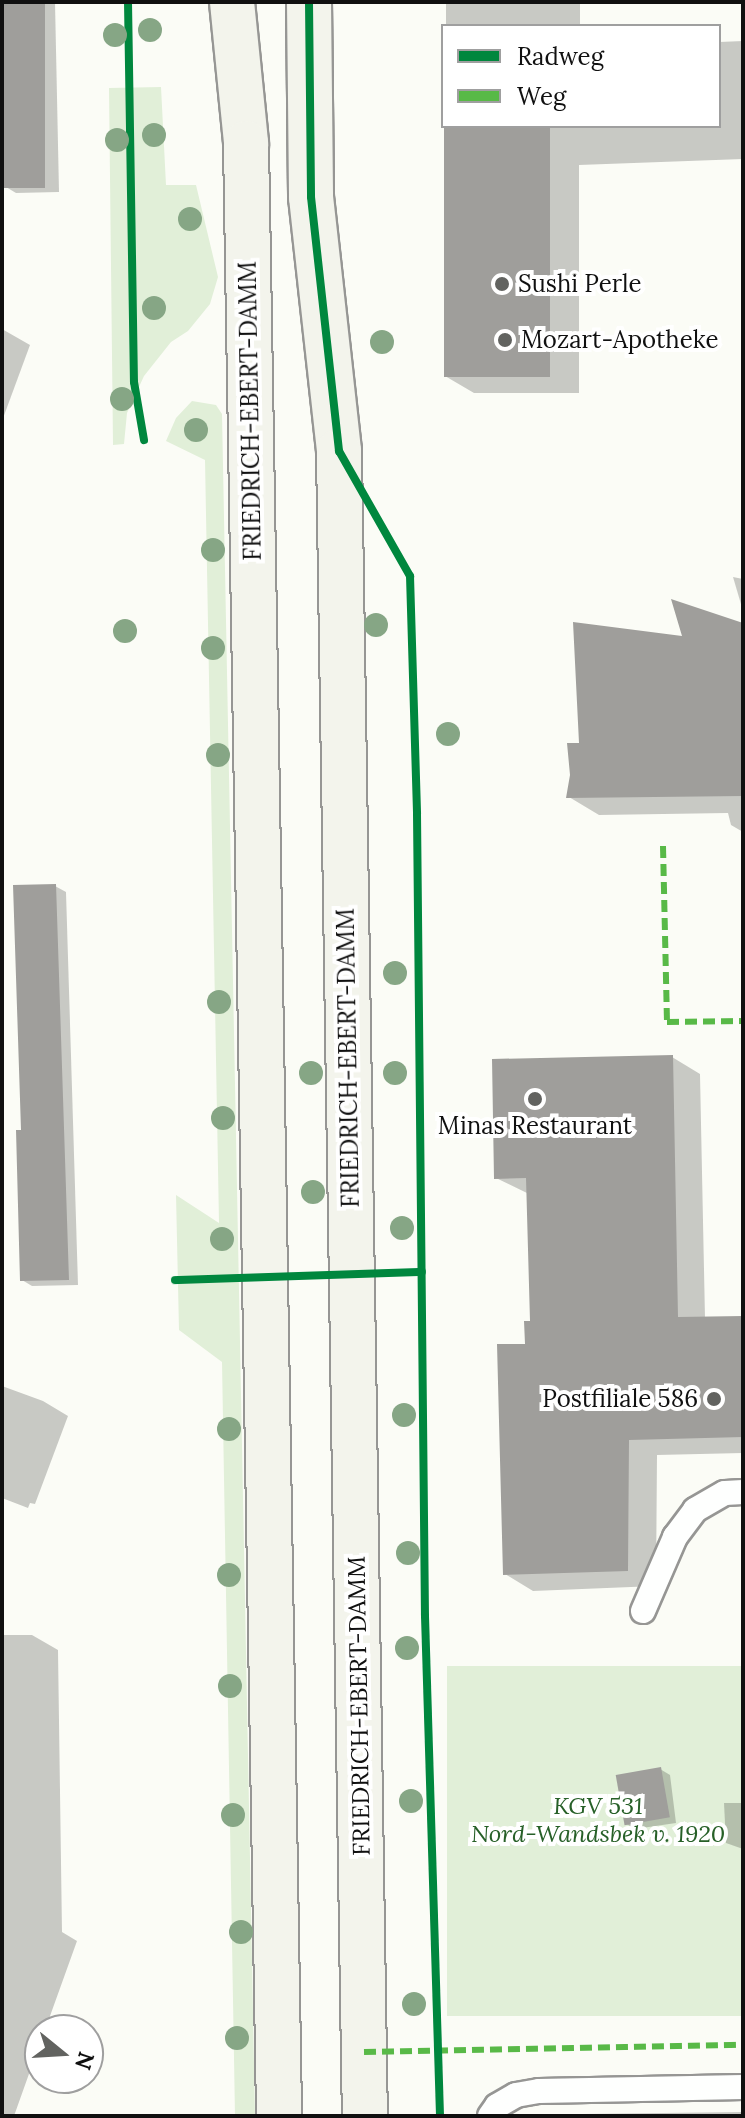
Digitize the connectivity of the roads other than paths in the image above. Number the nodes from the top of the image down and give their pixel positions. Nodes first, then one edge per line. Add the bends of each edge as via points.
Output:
1 (232, 2) edge
2 (309, 2) edge
3 (743, 1492) edge
4 (643, 1611) dead end
5 (743, 2087) edge
6 (279, 2116) edge
7 (365, 2116) edge
8 (490, 2116) edge

1 - 6 main road, FRIEDRICH-EBERT-DAMM via 246,143
2 - 7 main road, FRIEDRICH-EBERT-DAMM via 311,197 339,451
3 - 4 lane via 725,1493 695,1510 675,1537
5 - 8 lane via 539,2091 516,2095

